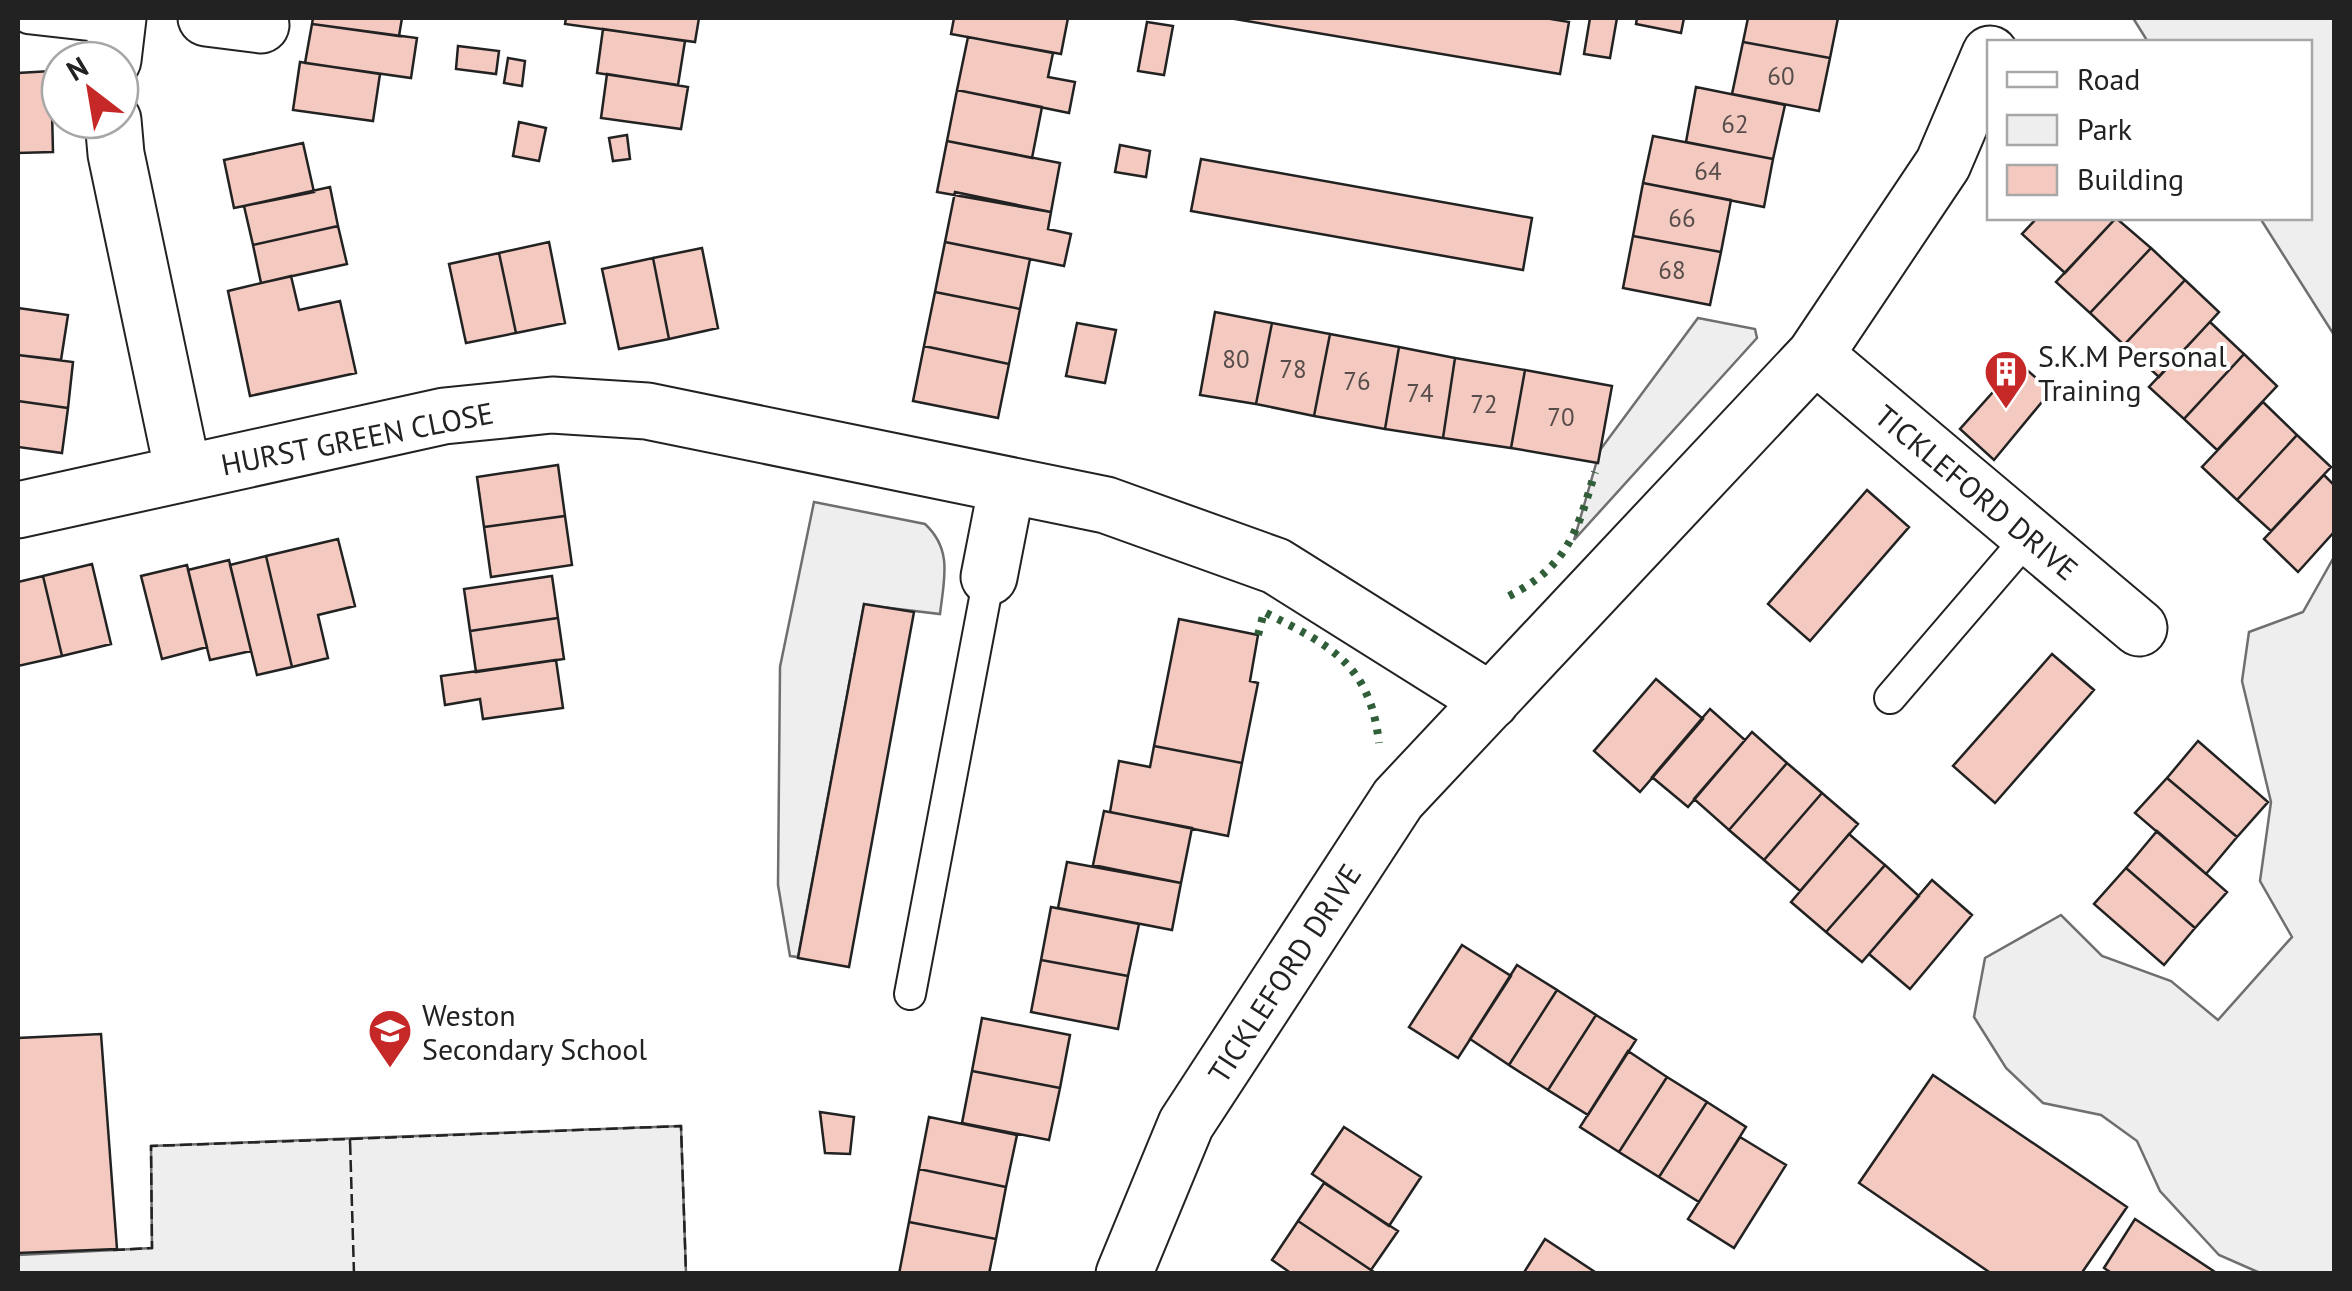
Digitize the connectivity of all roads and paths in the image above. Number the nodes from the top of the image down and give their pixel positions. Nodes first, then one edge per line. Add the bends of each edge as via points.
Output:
1 (28, 18) edge
2 (206, 18) edge
3 (261, 25) dead end
4 (116, 35) edge
5 (1987, 61) edge
6 (115, 140) edge
7 (1816, 356) junction
8 (183, 472) junction
9 (1007, 484) junction
10 (18, 510) edge
11 (2029, 536) junction
12 (990, 578) joint
13 (2139, 628) dead end
14 (1890, 698) dead end
15 (1490, 701) junction
16 (910, 994) dead end
17 (1124, 1274) edge

1 - 4 lane
2 - 3 street
5 - 7 street, TICKLEFORD DRIVE via 1943,164
6 - 8 street
7 - 11 street, TICKLEFORD DRIVE
7 - 15 street, TICKLEFORD DRIVE
8 - 9 street, HURST GREEN CLOSE via 444,416 552,405 648,411
8 - 10 street, HURST GREEN CLOSE
9 - 12 street
9 - 15 street via 1106,505 1276,566
11 - 13 street, TICKLEFORD DRIVE
11 - 14 lane
12 - 16 lane
15 - 17 street, TICKLEFORD DRIVE via 1398,799 1186,1124

